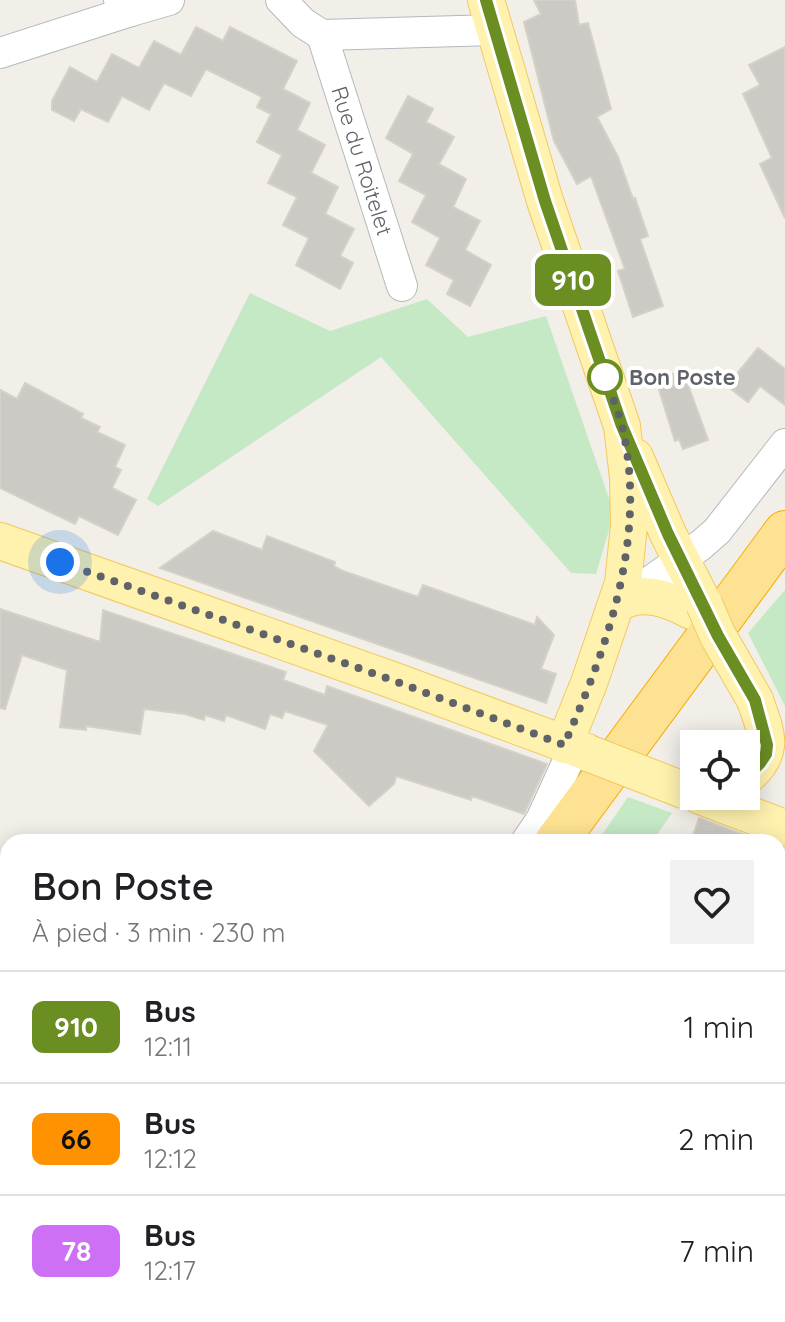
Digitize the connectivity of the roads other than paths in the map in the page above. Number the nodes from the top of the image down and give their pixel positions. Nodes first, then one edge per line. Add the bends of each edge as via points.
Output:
1 (169, 0) edge
2 (281, 0) edge
3 (125, 5) edge
4 (490, 15) edge
5 (322, 35) junction
6 (0, 53) edge
7 (402, 286) dead end
8 (622, 426) junction
9 (785, 444) edge
10 (785, 532) edge
11 (0, 541) edge
12 (680, 559) junction
13 (785, 565) edge
14 (622, 601) junction
15 (704, 617) junction
16 (755, 700) junction
17 (575, 749) junction
18 (785, 750) edge
19 (760, 763) edge
20 (680, 788) edge
21 (738, 810) edge
22 (785, 828) edge
23 (531, 834) edge
24 (562, 834) edge
25 (586, 834) edge

1 - 3 street
2 - 5 street
3 - 6 street
4 - 5 street
4 - 8 main road via 545,201
5 - 7 street, Rue du Roitelet
8 - 12 main road
8 - 14 main road via 629,526
9 - 12 street via 717,531
10 - 24 highway
11 - 17 main road
12 - 14 street
12 - 15 main road
13 - 25 highway
14 - 15 main road via 655,597
14 - 17 main road
15 - 16 main road, bridge
16 - 18 main road
16 - 19 main road via 767,745
17 - 20 main road, bridge
17 - 23 street
21 - 22 main road

